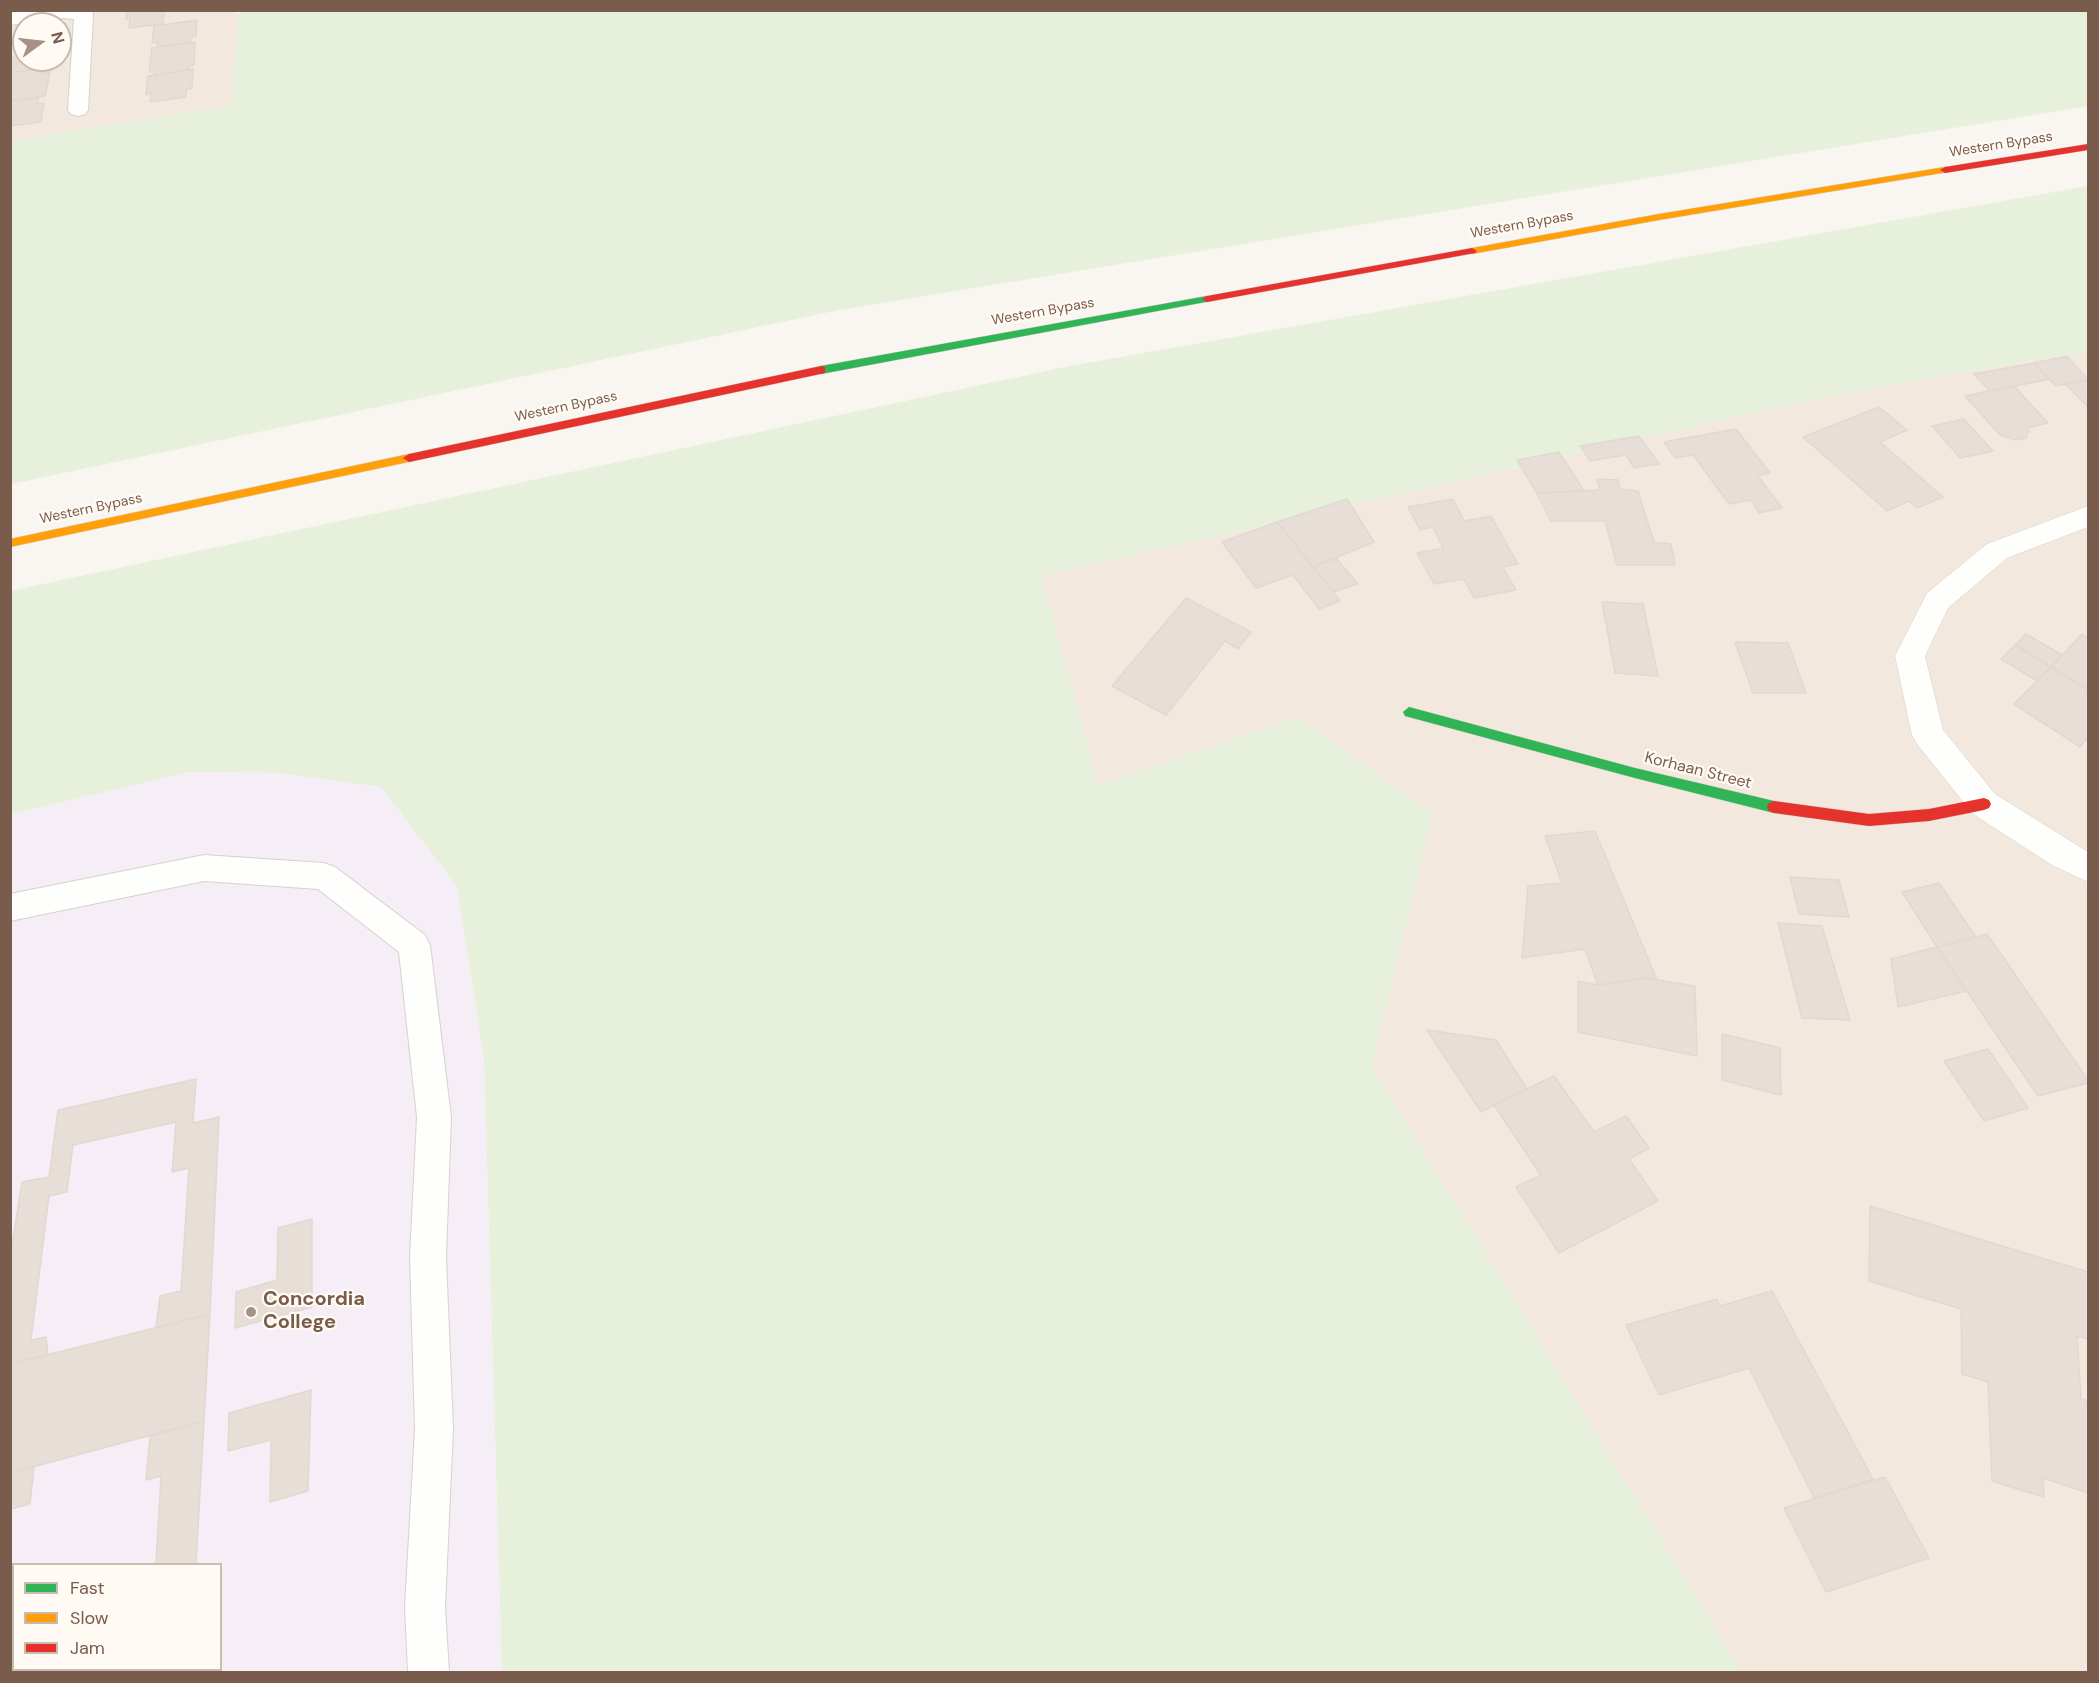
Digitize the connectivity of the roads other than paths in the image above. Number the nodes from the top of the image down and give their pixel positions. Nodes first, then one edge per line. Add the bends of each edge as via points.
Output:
1 (10, 19) edge
2 (78, 110) dead end
3 (2088, 147) edge
4 (2088, 516) edge
5 (10, 543) edge
6 (1408, 712) dead end
7 (1984, 804) junction
8 (2088, 868) edge
9 (10, 908) edge
10 (429, 1672) edge

1 - 2 lane via 64,12 84,14
3 - 5 main road, Western Bypass via 1659,217 859,362
4 - 7 street via 1997,551 1937,601 1910,656 1928,735
6 - 7 main road, Korhaan Street via 1790,811 1869,820 1929,815
7 - 8 street
9 - 10 lane via 204,868 324,876 414,945 434,1117 428,1257 434,1429 425,1607

